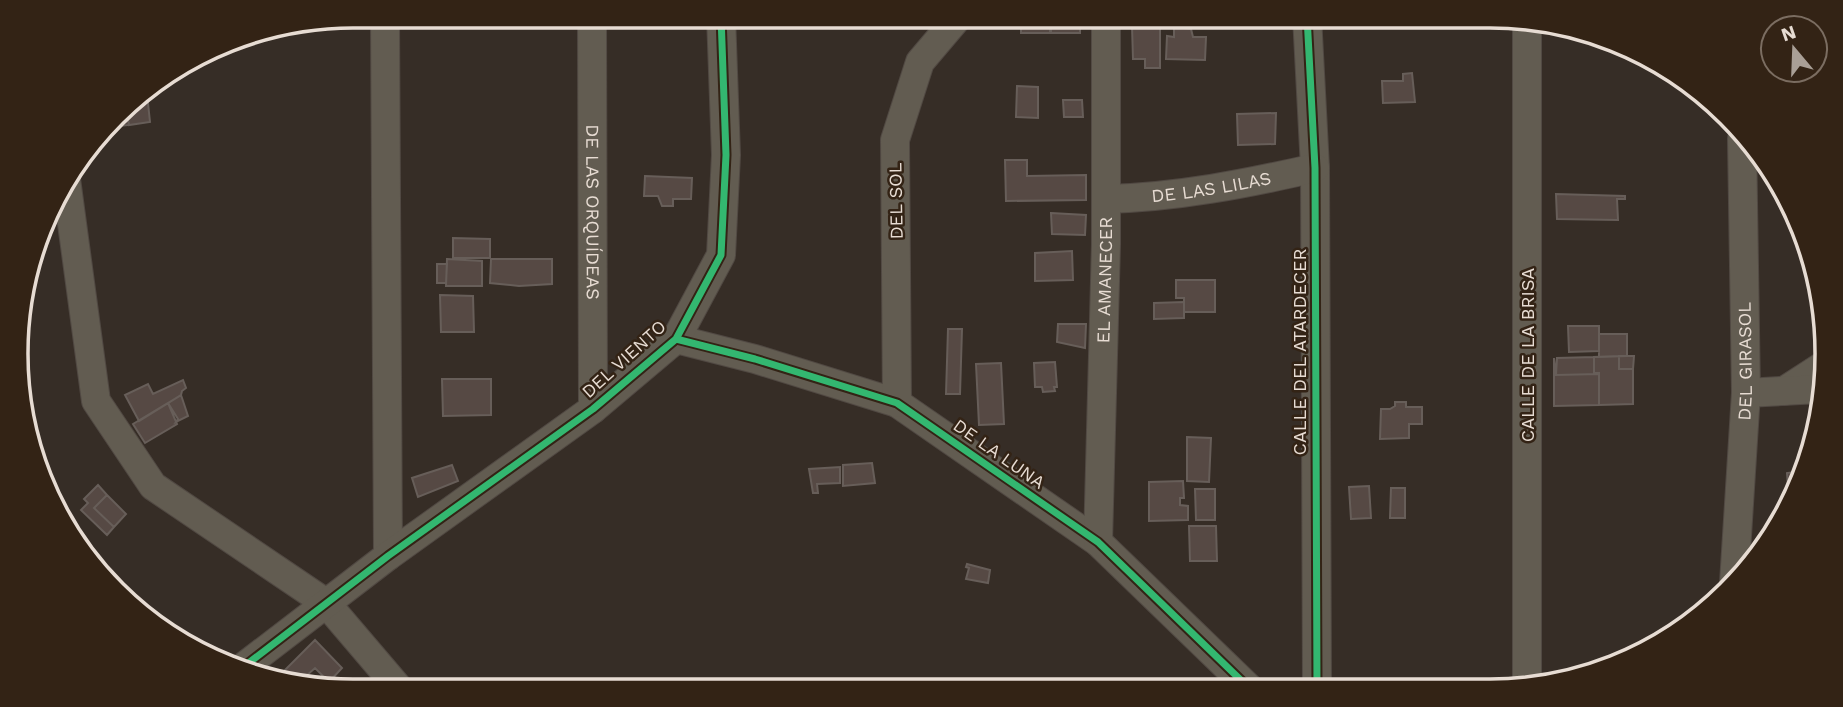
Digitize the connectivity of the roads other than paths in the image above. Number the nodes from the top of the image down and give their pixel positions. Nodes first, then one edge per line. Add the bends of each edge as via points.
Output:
1 (385, 28) edge
2 (592, 28) edge
3 (721, 28) edge
4 (949, 28) edge
5 (1106, 28) edge
6 (1308, 28) edge
7 (1527, 31) edge
8 (1742, 148) edge
9 (1315, 168) junction
10 (69, 197) edge
11 (1107, 199) junction
12 (676, 339) junction
13 (1814, 371) edge
14 (1813, 389) edge
15 (1784, 391) junction
16 (1746, 393) junction
17 (897, 403) junction
18 (593, 409) junction
19 (1098, 542) junction
20 (388, 556) junction
21 (1735, 567) edge
22 (326, 603) junction
23 (250, 662) edge
24 (1528, 676) edge
25 (391, 679) edge
26 (1240, 679) edge
27 (1317, 679) edge

1 - 20 street
2 - 18 street, DE LAS ORQUÍDEAS
3 - 12 street, DEL VIENTO via 726,155 721,255
4 - 17 street, DEL SOL via 920,62 895,140
5 - 11 street, EL AMANECER
6 - 9 street, CALLE DEL ATARDECER
7 - 24 street, CALLE DE LA BRISA
8 - 16 street, DEL GIRASOL
9 - 11 street, DE LAS LILAS via 1240,186 1164,197
9 - 27 street, CALLE DEL ATARDECER
10 - 22 street via 96,401 153,486
11 - 19 street, EL AMANECER
12 - 17 street, DE LA LUNA
12 - 18 street, DEL VIENTO
13 - 15 street
14 - 15 street
15 - 16 street
16 - 21 street, DEL GIRASOL
17 - 19 street, DE LA LUNA
18 - 20 street, DEL VIENTO
19 - 26 street, DE LA LUNA
20 - 22 street, DEL VIENTO
22 - 23 street, DEL VIENTO
22 - 25 street

